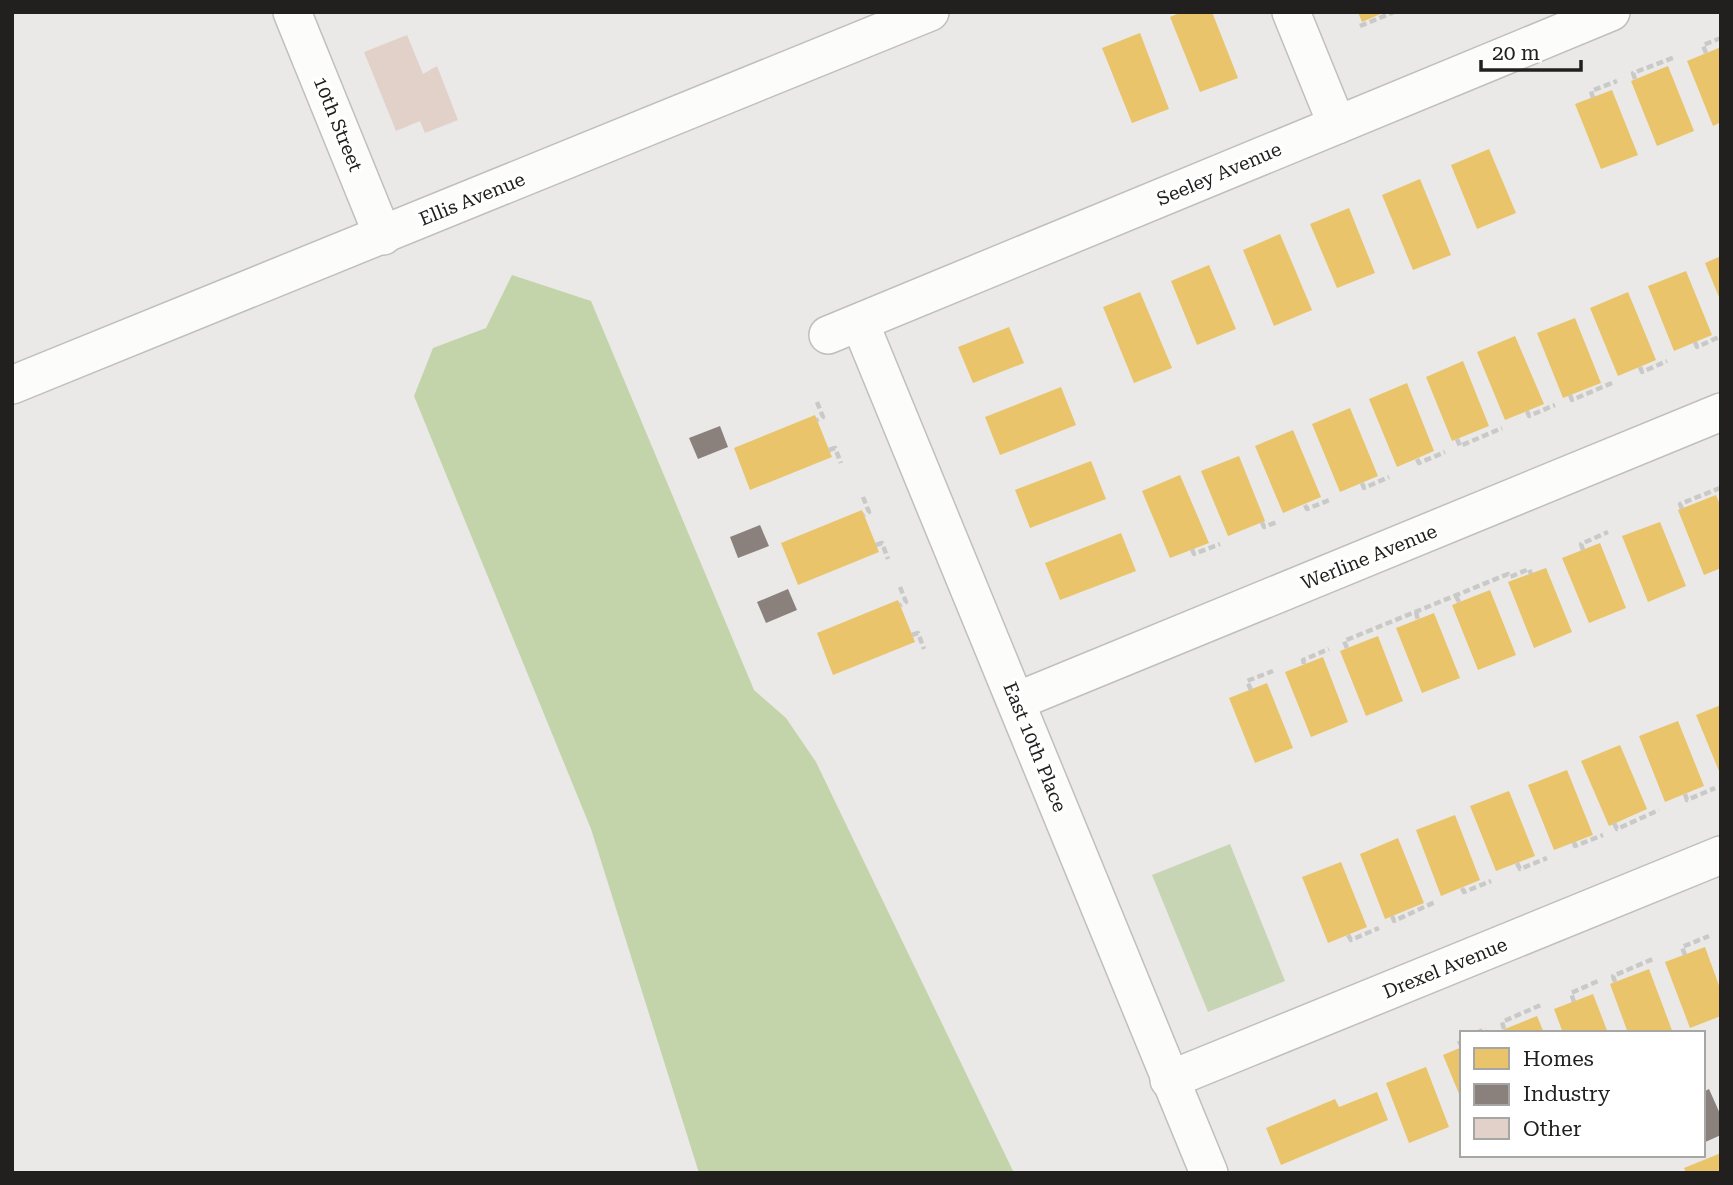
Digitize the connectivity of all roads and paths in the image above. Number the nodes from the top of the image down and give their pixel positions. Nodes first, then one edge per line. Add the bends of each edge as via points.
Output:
1 (292, 12) edge
2 (930, 12) edge
3 (1291, 12) edge
4 (1394, 12) edge
5 (1611, 12) edge
6 (1360, 26) dead end
7 (1721, 38) edge
8 (1706, 53) dead end
9 (1675, 57) dead end
10 (1635, 79) dead end
11 (1617, 81) dead end
12 (1593, 97) dead end
13 (1336, 125) junction
14 (383, 236) junction
15 (844, 329) joint
16 (1721, 337) edge
17 (1695, 342) dead end
18 (1667, 361) dead end
19 (1640, 367) dead end
20 (1612, 383) dead end
21 (12, 385) edge
22 (1570, 395) dead end
23 (817, 402) dead end
24 (1555, 405) dead end
25 (1527, 411) dead end
26 (1721, 412) edge
27 (817, 420) dead end
28 (1502, 428) dead end
29 (1457, 439) dead end
30 (830, 450) dead end
31 (1445, 452) dead end
32 (1417, 458) dead end
33 (841, 463) dead end
34 (1389, 477) dead end
35 (1362, 483) dead end
36 (1720, 488) edge
37 (863, 496) dead end
38 (1332, 499) dead end
39 (1305, 505) dead end
40 (1682, 509) dead end
41 (864, 514) dead end
42 (1262, 522) dead end
43 (1277, 522) dead end
44 (1608, 532) dead end
45 (1220, 544) dead end
46 (876, 545) dead end
47 (1192, 550) dead end
48 (1583, 550) dead end
49 (888, 559) dead end
50 (1531, 574) dead end
51 (900, 587) dead end
52 (1456, 596) junction
53 (1459, 602) dead end
54 (900, 605) dead end
55 (1416, 612) junction
56 (1418, 620) dead end
57 (912, 635) dead end
58 (1347, 648) dead end
59 (924, 649) dead end
60 (1329, 649) dead end
61 (1304, 664) dead end
62 (1273, 671) dead end
63 (1251, 690) dead end
64 (1017, 701) junction
65 (1715, 788) dead end
66 (1685, 794) dead end
67 (1659, 810) dead end
68 (1614, 823) dead end
69 (1603, 835) dead end
70 (1574, 842) dead end
71 (1721, 855) edge
72 (1548, 858) dead end
73 (1517, 863) dead end
74 (1491, 881) dead end
75 (1462, 888) dead end
76 (1436, 902) dead end
77 (1392, 916) dead end
78 (1379, 928) dead end
79 (1348, 934) dead end
80 (1709, 936) dead end
81 (1685, 954) dead end
82 (1653, 959) dead end
83 (1598, 981) dead end
84 (1615, 982) dead end
85 (1574, 1002) dead end
86 (1543, 1004) dead end
87 (1486, 1029) dead end
88 (1504, 1029) dead end
89 (1481, 1031) edge
90 (1169, 1080) junction
91 (1209, 1173) edge

1 - 14 street, 10th Street
2 - 14 street, Ellis Avenue
3 - 13 street
4 - 6 path
5 - 13 street, Seeley Avenue
7 - 8 path via 1703,45
9 - 10 path via 1633,73
11 - 12 path via 1591,91
13 - 15 street, Seeley Avenue
14 - 21 street, Ellis Avenue
15 - 64 street, East 10th Place
16 - 17 path via 1697,347
18 - 19 path via 1642,372
20 - 22 path via 1572,400
23 - 27 path via 823,417
24 - 25 path via 1529,416
26 - 64 street, Werline Avenue
28 - 29 path via 1460,446
30 - 33 path via 835,448
31 - 32 path via 1419,463
34 - 35 path via 1364,488
36 - 40 path via 1680,504
37 - 41 path via 869,512
38 - 39 path via 1307,509
42 - 43 path via 1264,527
44 - 48 path via 1581,544
45 - 47 path via 1194,554
46 - 49 path via 882,543
50 - 52 path via 1529,569 1508,574
51 - 54 path via 906,602
52 - 53 path
52 - 55 path
55 - 56 path
55 - 58 path via 1344,641
57 - 59 path via 918,633
60 - 61 path via 1303,660
62 - 63 path via 1247,681
64 - 90 street, East 10th Place
65 - 66 path via 1687,800
67 - 68 path via 1617,829
69 - 70 path via 1575,846
71 - 90 street, Drexel Avenue
72 - 73 path via 1520,869
74 - 75 path via 1464,892
76 - 77 path via 1394,921
78 - 79 path via 1350,940
80 - 81 path via 1682,947
82 - 84 path via 1613,976
83 - 85 path via 1571,993
86 - 88 path via 1502,1022
87 - 89 path
90 - 91 street, East 10th Place

